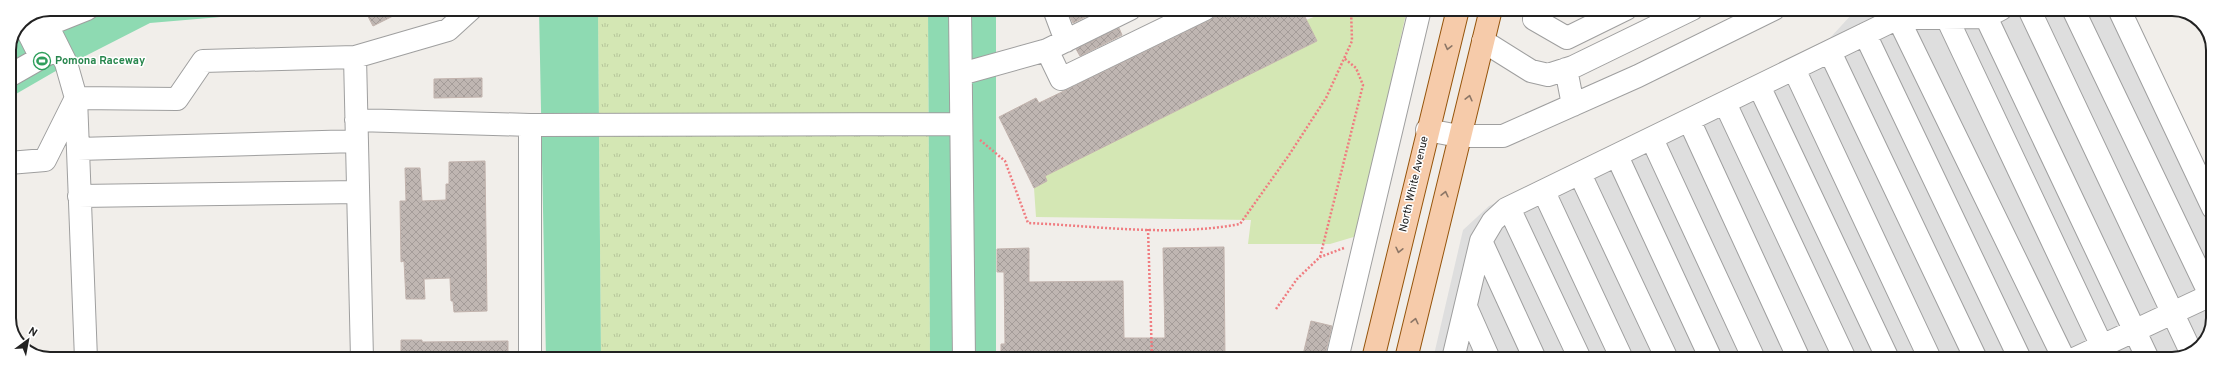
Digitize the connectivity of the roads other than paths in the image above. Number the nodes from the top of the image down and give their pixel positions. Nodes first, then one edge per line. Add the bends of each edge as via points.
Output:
1 (56, 16) edge
2 (463, 16) edge
3 (960, 16) edge
4 (1054, 16) edge
5 (1116, 16) edge
6 (1191, 16) edge
7 (1418, 16) edge
8 (1456, 16) edge
9 (1488, 16) edge
10 (1535, 16) edge
11 (1612, 16) edge
12 (1677, 16) edge
13 (1760, 16) edge
14 (1946, 16) joint
15 (1994, 16) edge
16 (2032, 16) edge
17 (2076, 16) edge
18 (2122, 16) edge
19 (1898, 18) junction
20 (44, 19) edge
21 (27, 26) edge
22 (1865, 34) junction
23 (1483, 41) junction
24 (1056, 46) junction
25 (1830, 52) junction
26 (49, 53) junction
27 (355, 57) junction
28 (1566, 69) junction
29 (1794, 69) junction
30 (16, 72) edge
31 (961, 74) junction
32 (1759, 86) junction
33 (76, 98) junction
34 (1725, 103) junction
35 (1573, 105) junction
36 (1689, 120) junction
37 (962, 124) junction
38 (530, 125) junction
39 (1427, 130) junction
40 (357, 131) junction
41 (1459, 136) junction
42 (1652, 139) junction
43 (78, 149) junction
44 (1617, 156) junction
45 (16, 162) edge
46 (1580, 174) junction
47 (358, 192) junction
48 (1544, 192) junction
49 (2206, 193) edge
50 (80, 196) junction
51 (1509, 208) junction
52 (1482, 241) junction
53 (2206, 285) edge
54 (2206, 299) edge
55 (1466, 307) junction
56 (2172, 313) junction
57 (2134, 331) junction
58 (2188, 348) edge
59 (86, 352) edge
60 (362, 352) edge
61 (530, 352) edge
62 (964, 352) edge
63 (1339, 352) edge
64 (1376, 352) edge
65 (1408, 352) edge
66 (1455, 352) edge
67 (1487, 352) edge
68 (1532, 352) edge
69 (1577, 352) edge
70 (1619, 352) edge
71 (1664, 352) edge
72 (1708, 352) edge
73 (1751, 352) edge
74 (1796, 352) edge
75 (1842, 352) edge
76 (1885, 352) edge
77 (1927, 352) edge
78 (1973, 352) edge
79 (2017, 352) edge
80 (2061, 352) edge
81 (2105, 352) edge
82 (2144, 352) edge

1 - 20 lane
2 - 27 lane via 448,30
3 - 31 lane
4 - 24 lane
5 - 24 lane
6 - 24 lane via 1062,79
7 - 63 lane
8 -> 39 main road, North White Avenue
9 - 23 main road
10 - 11 lane via 1534,19 1567,38
12 - 28 lane
13 - 35 lane
14 - 19 lane
14 - 81 lane
15 - 57 lane
16 - 56 lane
17 - 53 lane
18 - 49 lane
19 - 22 lane
19 - 80 lane
20 - 26 lane
21 - 26 lane
22 - 25 lane
22 - 79 lane
23 - 28 lane via 1531,72 1548,75
41 -> 23 main road
24 - 31 lane
25 - 29 lane
25 - 78 lane
26 - 30 lane
26 - 33 lane via 66,63
27 - 33 lane via 202,61 177,99
27 - 40 lane
28 - 35 lane
29 - 32 lane
29 - 77 lane
31 - 37 lane
32 - 34 lane
32 - 76 lane
33 - 43 lane
33 - 45 lane via 45,160
34 - 36 lane
34 - 75 lane
35 - 41 lane via 1503,136
36 - 42 lane
36 - 74 lane
37 - 38 lane
37 - 62 lane
38 - 40 lane
38 - 61 lane
39 - 41 lane
39 -> 64 main road, North White Avenue
40 - 43 lane
40 - 47 lane
65 -> 41 main road
42 - 44 lane
42 - 73 lane
43 - 50 lane
44 - 46 lane
44 - 72 lane
46 - 48 lane
46 - 71 lane
47 - 50 lane
47 - 60 lane
48 - 51 lane
48 - 70 lane
50 - 59 lane
51 - 52 lane via 1493,221
51 - 69 lane
52 - 55 lane
52 - 68 lane
54 - 56 lane
55 - 66 lane
55 - 67 lane
56 - 57 lane
56 - 58 lane
57 - 81 lane
57 - 82 lane

